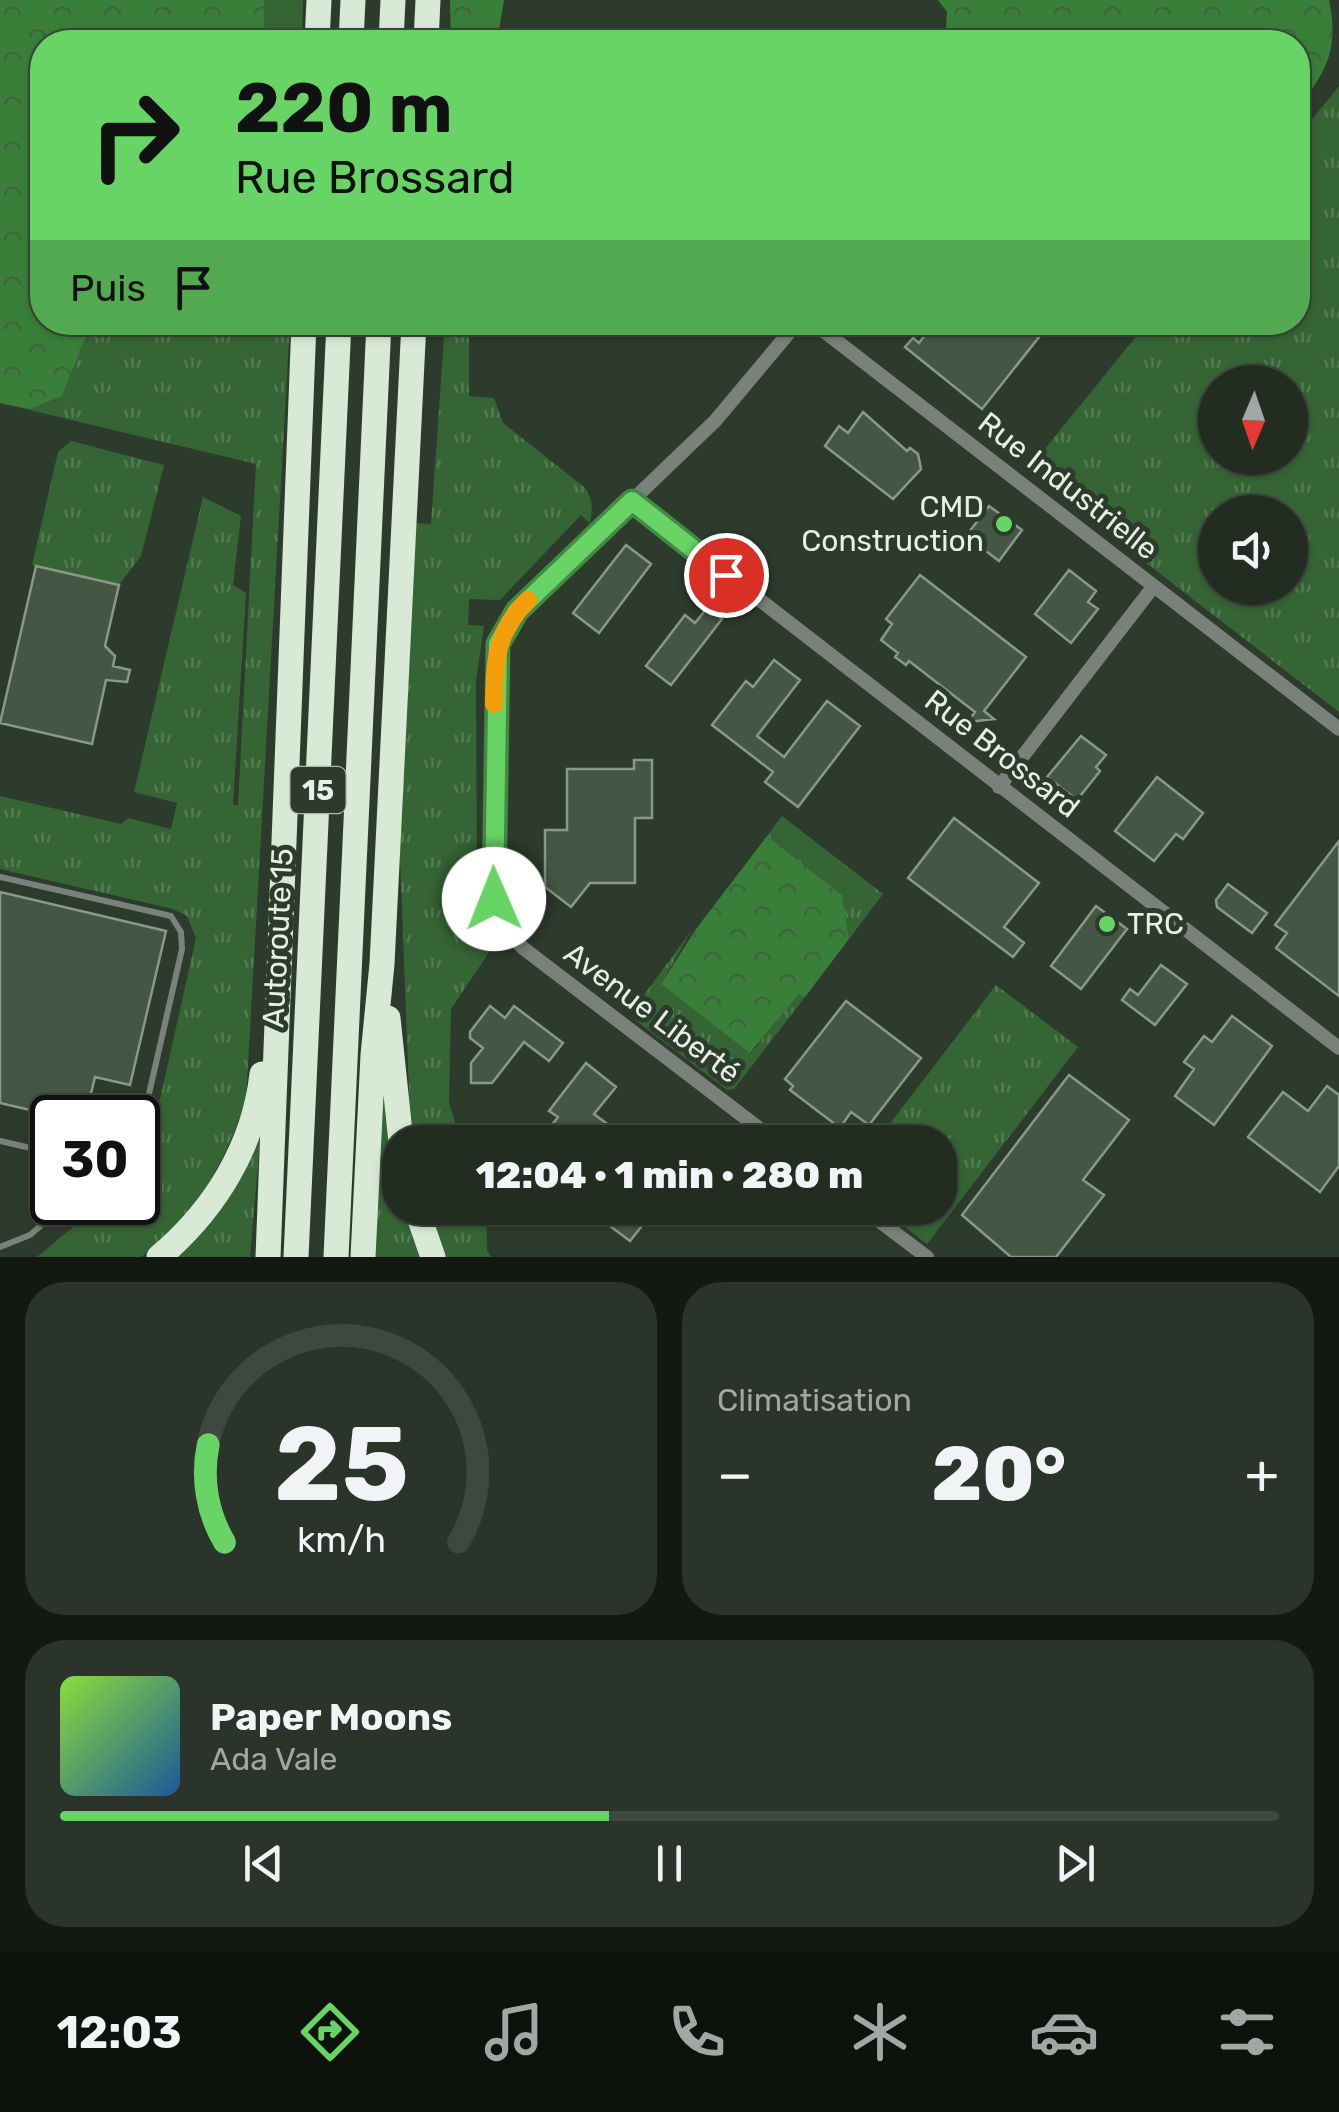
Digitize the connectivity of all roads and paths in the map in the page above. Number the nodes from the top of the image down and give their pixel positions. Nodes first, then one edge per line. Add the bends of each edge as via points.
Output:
1 (318, 0) edge
2 (353, 0) edge
3 (393, 0) edge
4 (428, 0) edge
5 (317, 30) edge
6 (352, 30) edge
7 (392, 30) edge
8 (427, 30) edge
9 (304, 335) edge
10 (338, 335) edge
11 (377, 335) edge
12 (413, 335) edge
13 (787, 335) edge
14 (829, 335) edge
15 (632, 501) junction
16 (1153, 587) junction
17 (1339, 729) edge
18 (287, 780) junction
19 (1000, 787) junction
20 (0, 877) edge
21 (382, 964) junction
22 (1339, 1048) edge
23 (149, 1095) edge
24 (399, 1125) edge
25 (755, 1125) edge
26 (0, 1141) edge
27 (30, 1148) edge
28 (42, 1225) edge
29 (422, 1225) edge
30 (884, 1225) edge
31 (0, 1247) edge
32 (267, 1254) edge
33 (160, 1257) edge
34 (296, 1257) edge
35 (336, 1257) edge
36 (363, 1257) edge
37 (433, 1257) edge
38 (926, 1257) edge

1 - 5 highway
2 - 6 highway
3 - 7 highway
4 - 8 highway
9 - 18 highway
10 - 34 highway, Autoroute 15 / 15
11 - 35 highway, 15
12 - 21 highway
13 - 15 street, Avenue Liberté via 727,408
14 - 16 street, Rue Industrielle
15 - 19 street, Rue Brossard
15 - 25 street, Avenue Liberté via 517,611 498,644 496,909 516,942
16 - 17 street, Rue Industrielle
16 - 19 street
18 - 32 highway
18 - 33 highway via 256,1112 212,1201
19 - 22 street, Rue Brossard
20 - 23 lane via 164,915 178,924 182,949
21 - 24 highway
21 - 36 highway
26 - 27 lane
28 - 31 lane
29 - 37 highway
30 - 38 street

